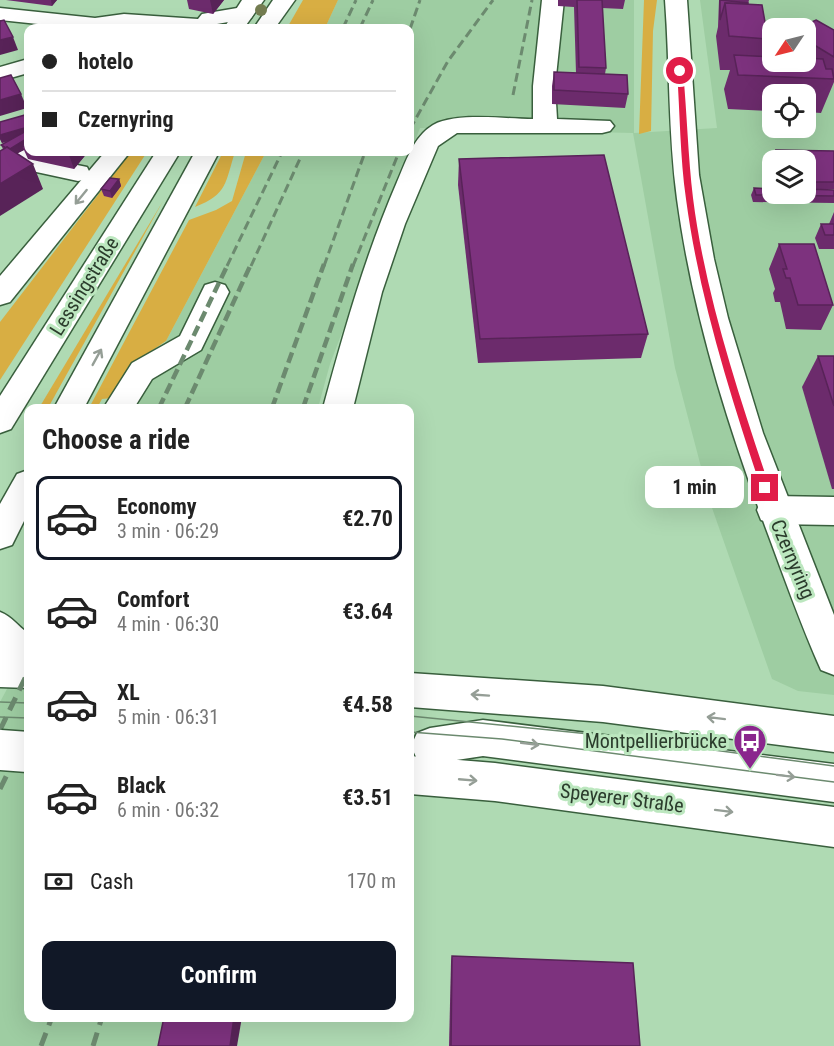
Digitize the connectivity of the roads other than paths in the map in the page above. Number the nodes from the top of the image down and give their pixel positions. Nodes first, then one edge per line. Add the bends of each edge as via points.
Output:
1 (114, 0) edge
2 (284, 0) edge
3 (553, 0) edge
4 (676, 0) edge
5 (0, 14) edge
6 (243, 14) edge
7 (78, 24) edge
8 (130, 24) edge
9 (205, 24) edge
10 (267, 24) edge
11 (24, 67) edge
12 (0, 74) edge
13 (545, 126) junction
14 (602, 126) dead end
15 (24, 151) edge
16 (115, 156) edge
17 (166, 156) edge
18 (205, 156) edge
19 (78, 173) dead end
20 (227, 291) dead end
21 (0, 295) edge
22 (71, 404) edge
23 (121, 404) dead end
24 (339, 404) edge
25 (0, 421) edge
26 (24, 490) edge
27 (772, 510) junction
28 (834, 511) edge
29 (0, 535) edge
30 (0, 628) edge
31 (24, 650) edge
32 (834, 658) edge
33 (0, 670) edge
34 (24, 671) edge
35 (414, 690) edge
36 (834, 734) edge
37 (0, 750) edge
38 (24, 752) edge
39 (420, 753) edge
40 (834, 782) edge
41 (834, 827) edge

1 - 8 main road
2 - 10 main road
3 - 13 main road via 544,86
4 - 27 main road, Czernyring via 689,198 701,264
5 - 7 main road
6 - 9 main road via 210,19
11 - 12 main road
13 - 14 main road
13 - 24 main road via 455,126 442,130 426,144 368,292
15 - 19 main road via 13,160
16 -> 21 main road
17 - 25 main road, Lessingstraße
22 -> 18 main road
20 - 23 main road via 191,344 142,371
26 - 29 main road
27 - 28 main road
27 - 32 main road, Czernyring
30 - 31 main road via 7,639
33 - 34 main road
36 -> 35 main road via 603,704
37 - 38 main road, bridge
39 -> 40 main road via 483,738
39 -> 41 main road, Speyerer Straße via 495,782

